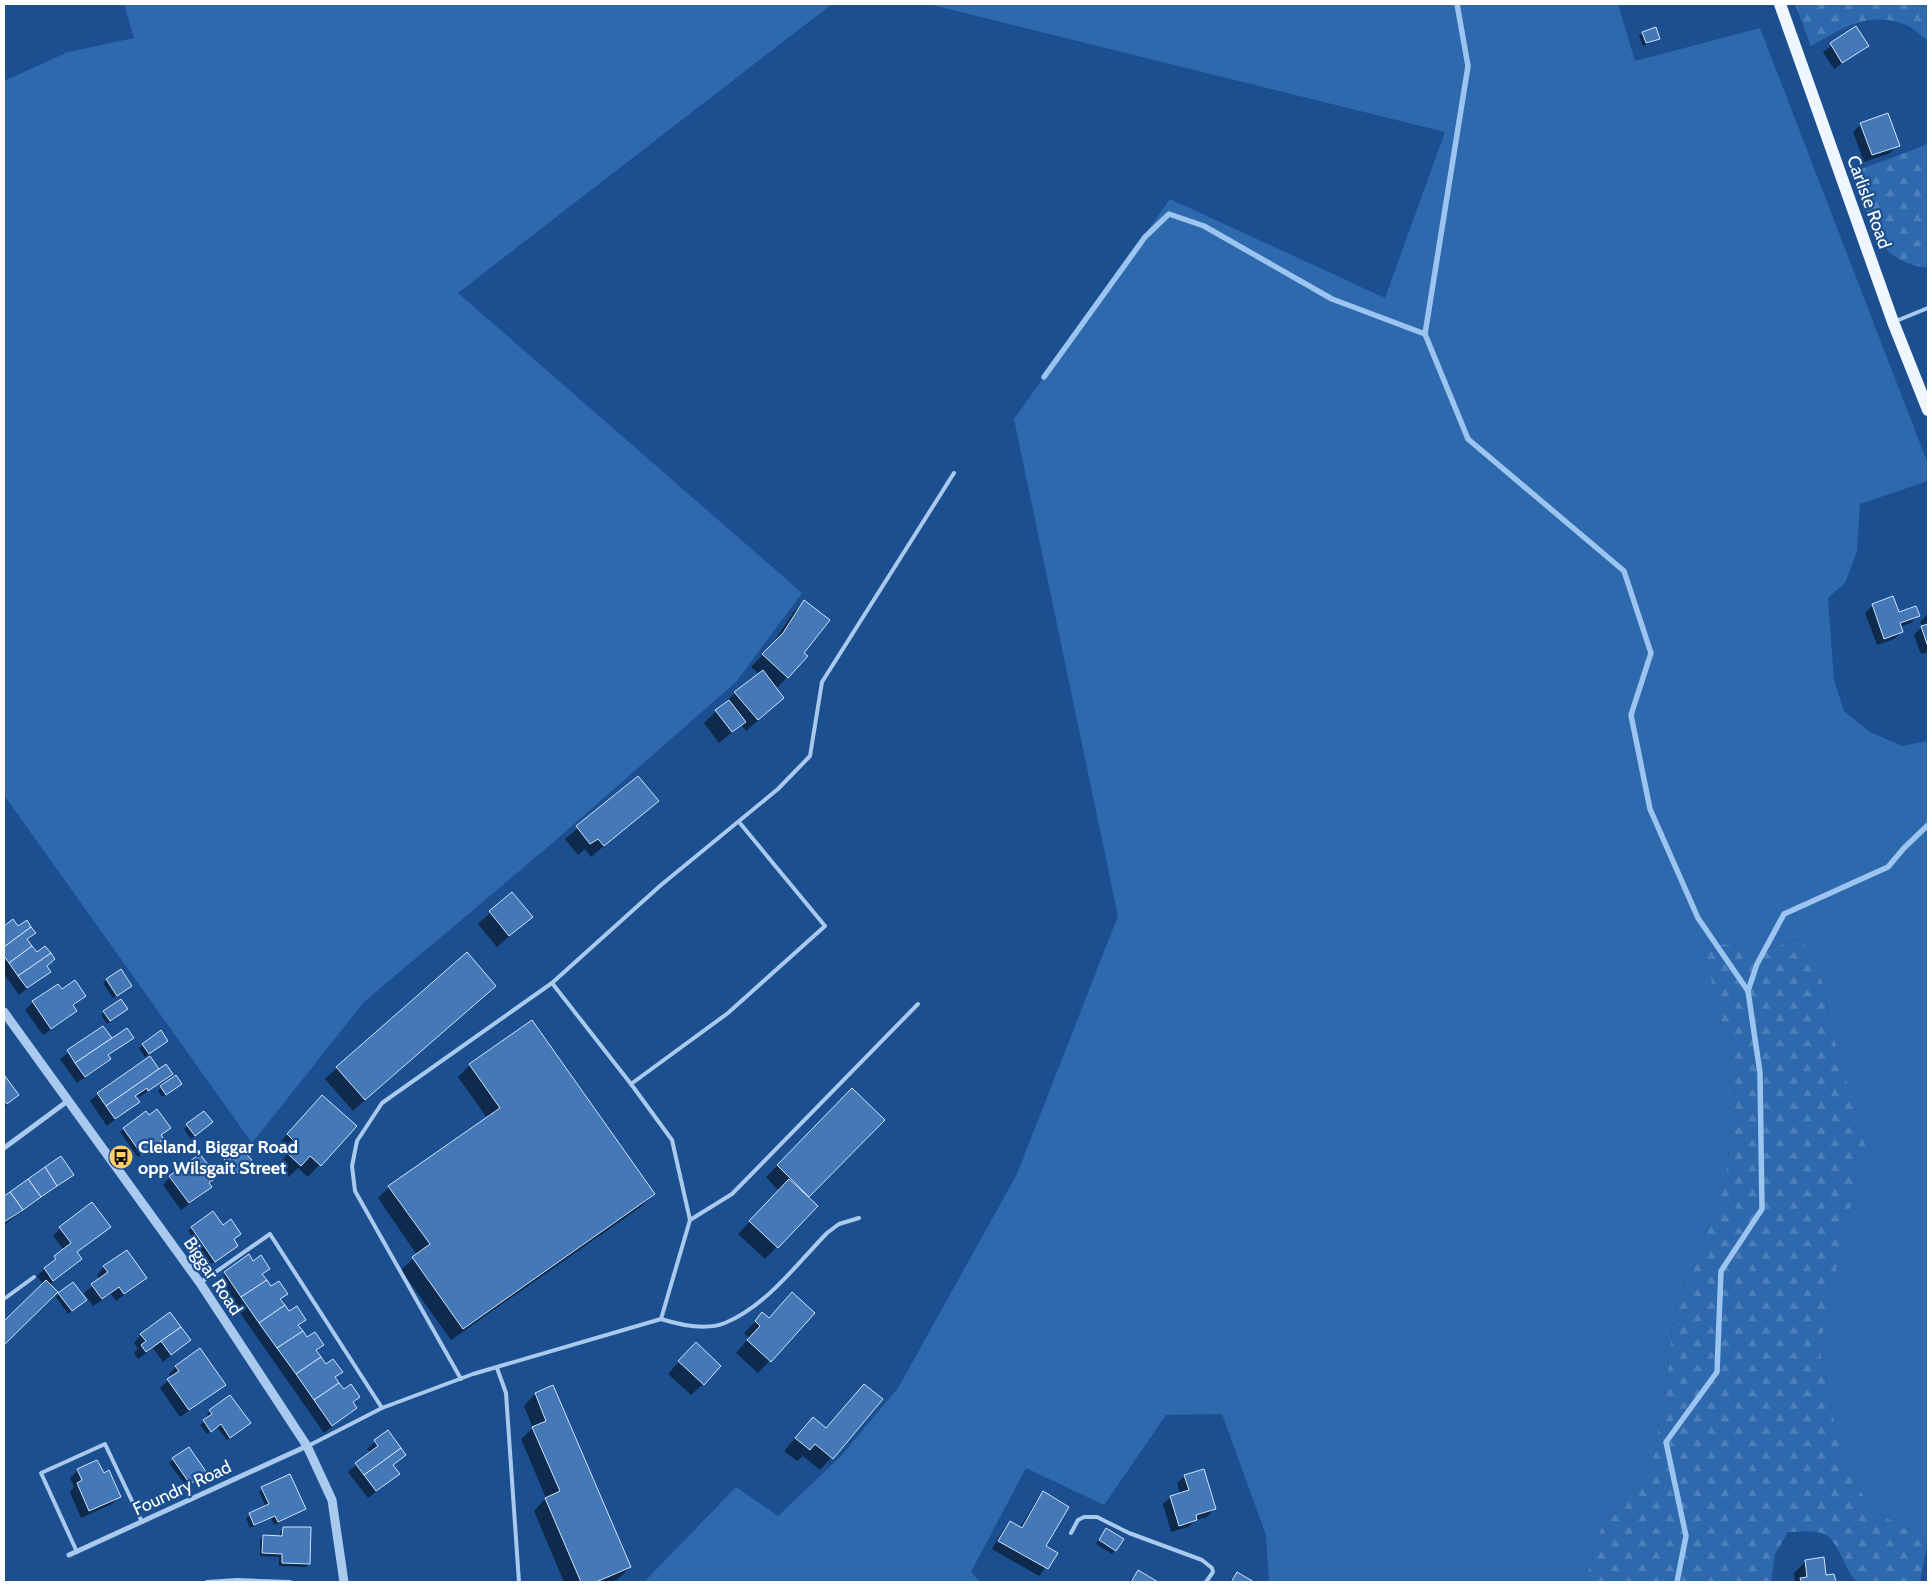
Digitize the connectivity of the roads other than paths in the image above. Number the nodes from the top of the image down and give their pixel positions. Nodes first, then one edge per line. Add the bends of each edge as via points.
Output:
1 (1780, 4) edge
2 (1928, 308) edge
3 (1893, 322) junction
4 (1928, 410) edge
5 (954, 473) dead end
6 (738, 822) junction
7 (552, 983) junction
8 (918, 1004) dead end
9 (4, 1012) edge
10 (631, 1084) junction
11 (69, 1100) junction
12 (4, 1148) edge
13 (859, 1218) dead end
14 (690, 1220) junction
15 (34, 1277) dead end
16 (200, 1283) junction
17 (4, 1298) edge
18 (661, 1318) junction
19 (497, 1368) junction
20 (461, 1379) junction
21 (382, 1408) junction
22 (307, 1446) junction
23 (142, 1522) junction
24 (1071, 1533) dead end
25 (76, 1552) junction
26 (69, 1555) dead end
27 (207, 1582) edge
28 (290, 1582) edge
29 (344, 1582) edge
30 (519, 1582) edge
31 (1206, 1582) edge

1 - 3 main road, Carlisle Road
2 - 3 lane
3 - 4 main road, Carlisle Road
5 - 6 lane via 822,682 810,756
6 - 7 lane via 661,885
6 - 10 lane via 826,926 728,1013
7 - 10 lane
7 - 20 lane via 382,1103 357,1141 352,1166 355,1191
8 - 14 lane via 732,1194
9 - 11 street, Biggar Road
10 - 14 lane via 672,1140
11 - 12 street
11 - 16 street, Biggar Road
13 - 18 lane via 839,1224 827,1233 754,1307 723,1324 699,1327
14 - 18 lane
15 - 17 lane
16 - 21 lane via 270,1234
16 - 22 street, Biggar Road
18 - 19 lane
19 - 20 lane
19 - 30 lane via 506,1393
20 - 21 lane
21 - 22 lane
22 - 23 street, Foundry Road
22 - 29 street, Biggar Road via 332,1500
23 - 25 street, Foundry Road
23 - 25 lane via 105,1444 41,1473
24 - 31 lane via 1078,1520 1097,1517 1129,1533 1202,1560 1213,1572
25 - 26 street, Foundry Road
27 - 28 lane

